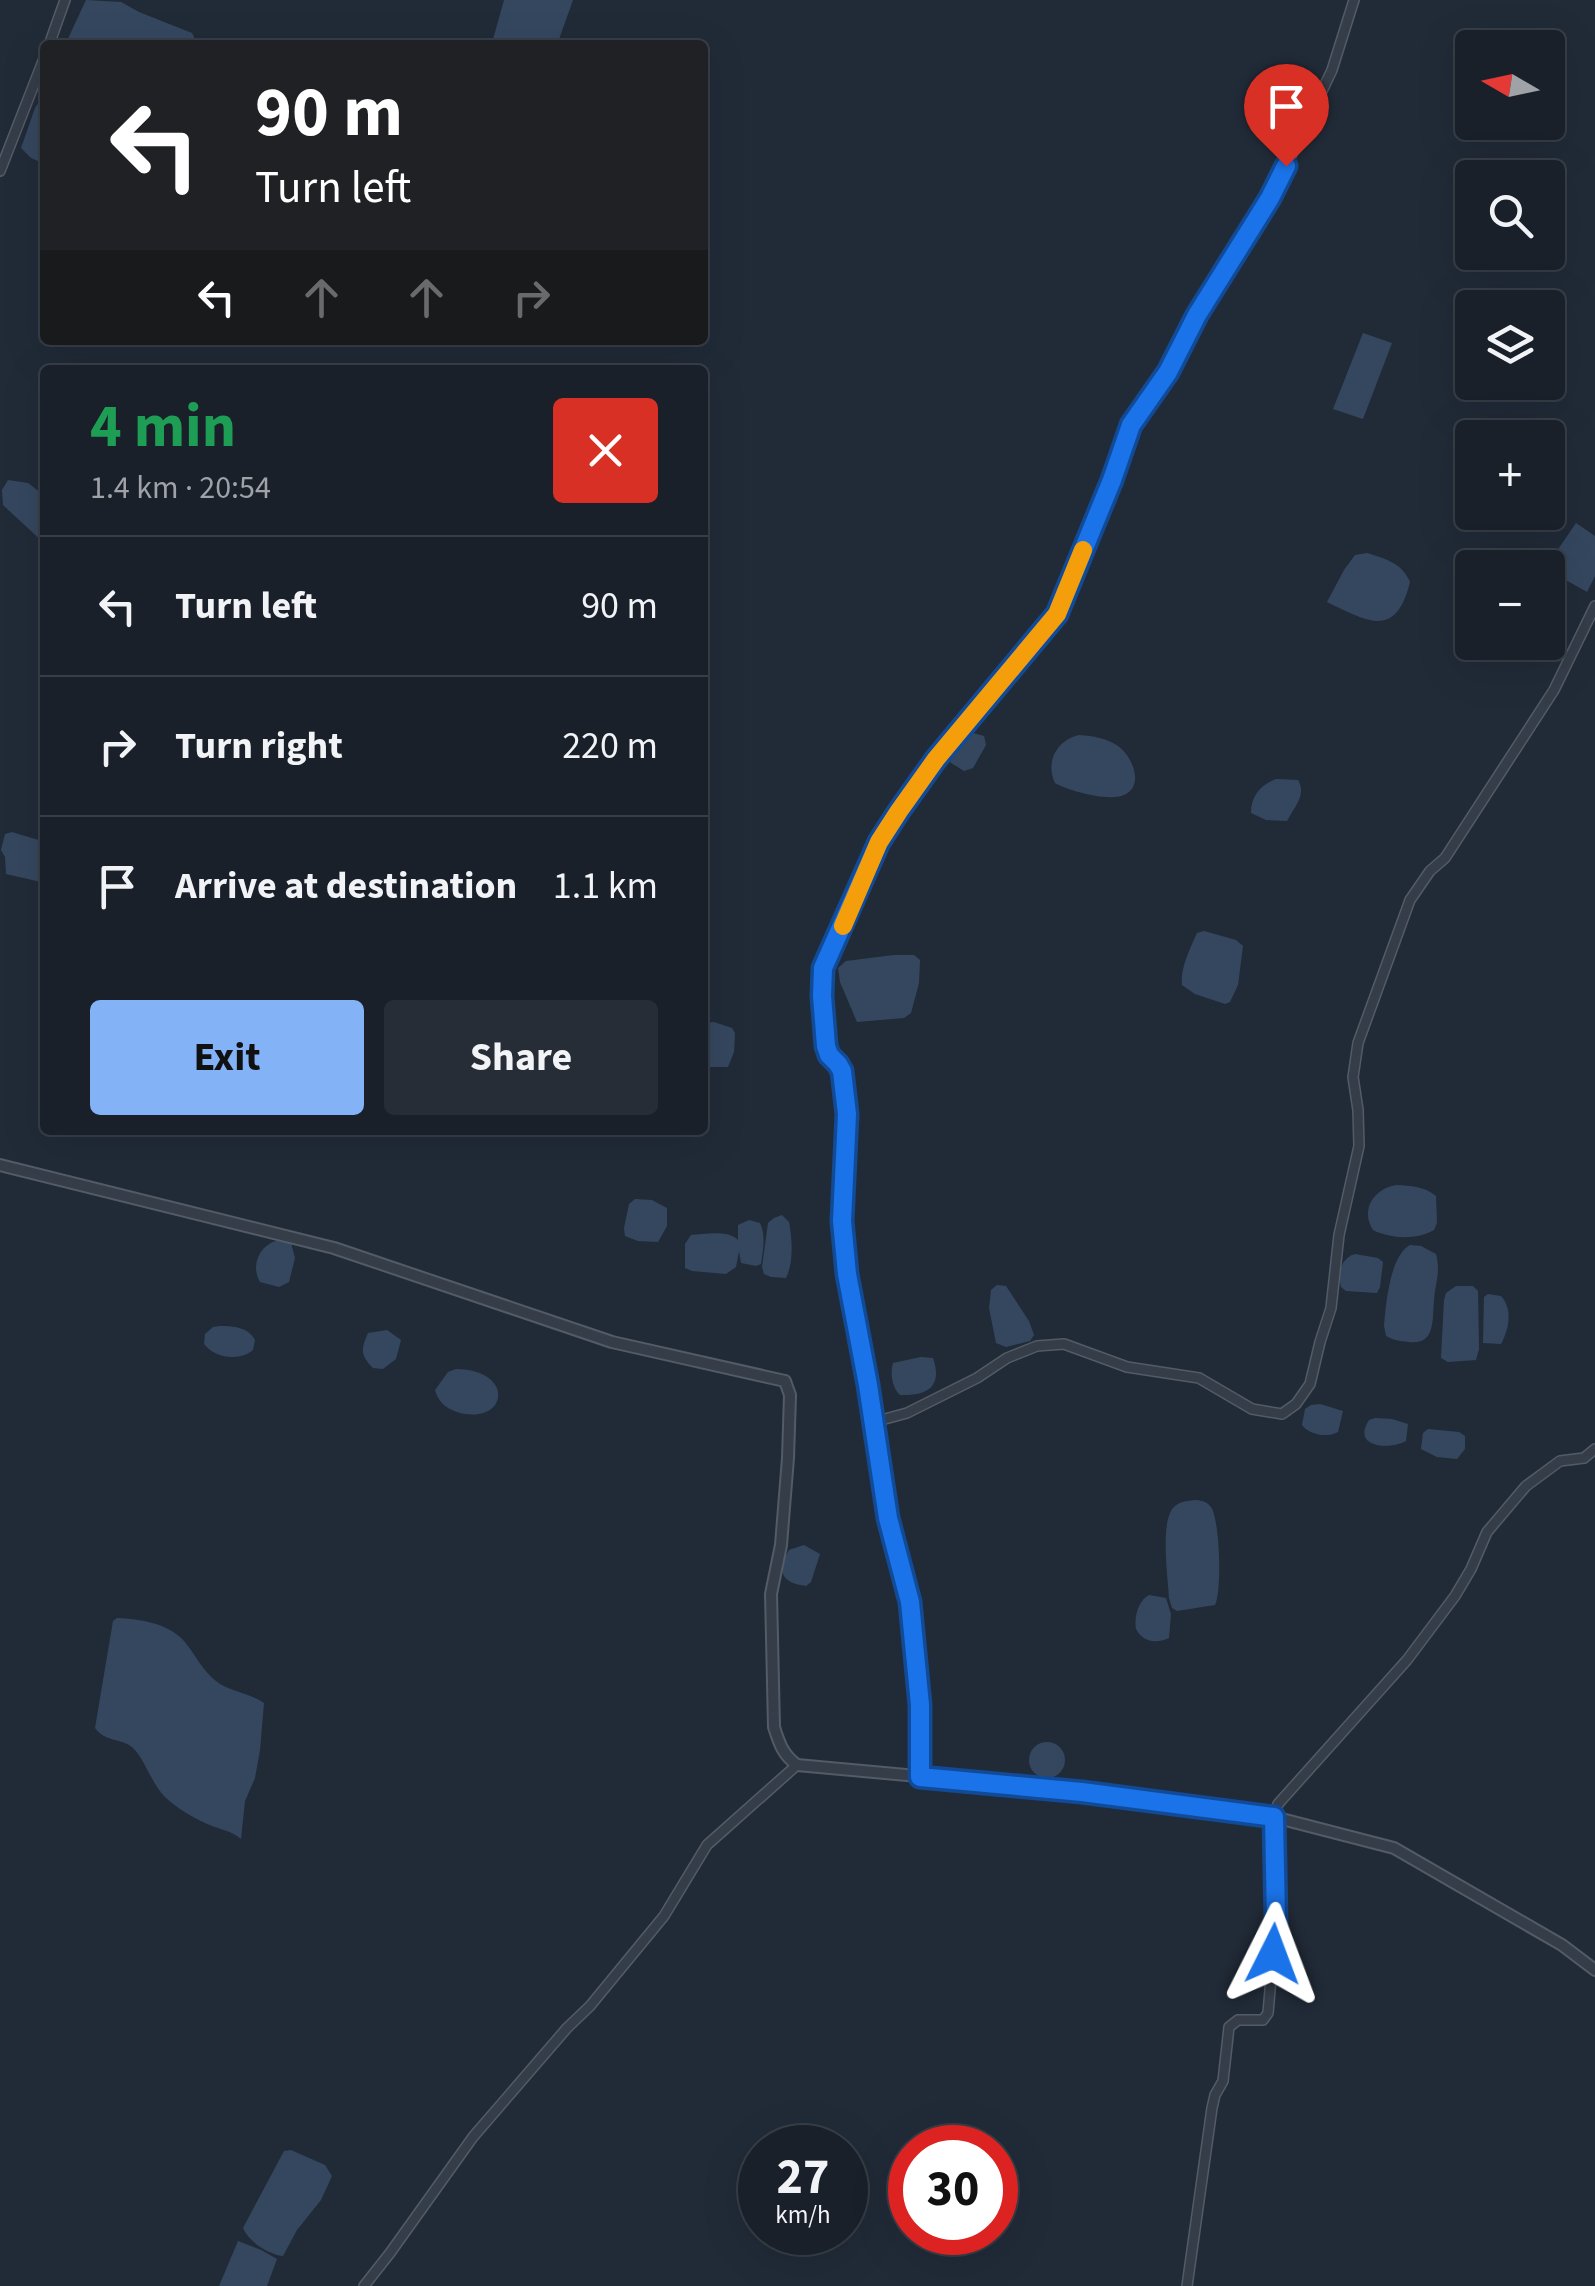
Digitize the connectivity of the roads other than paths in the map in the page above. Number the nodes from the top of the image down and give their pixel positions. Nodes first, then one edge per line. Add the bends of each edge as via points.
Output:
1 (65, 0) edge
2 (1354, 0) edge
3 (51, 40) edge
4 (40, 69) edge
5 (0, 171) edge
6 (1595, 606) edge
7 (0, 1166) edge
8 (874, 1422) junction
9 (1595, 1449) edge
10 (797, 1765) junction
11 (920, 1777) junction
12 (1274, 1817) junction
13 (1595, 1970) edge
14 (364, 2286) edge
15 (1188, 2286) edge

1 - 3 street
2 - 8 street via 1332,70 1270,198 1131,425 1057,614 899,811 823,968 826,1046 842,1071 847,1114 847,1274
4 - 5 street
6 - 8 street via 1554,690 1445,858 1410,900 1358,1043 1353,1077 1359,1146 1331,1308 1310,1384 1296,1404 1282,1414 1252,1409 1199,1378 1127,1367 1064,1344 1022,1352 918,1408
7 - 10 street via 334,1248 612,1342 785,1381 787,1473 770,1594 774,1727
8 - 11 street via 888,1518 910,1602
9 - 12 street via 1560,1461 1510,1504 1440,1617 1281,1800
10 - 11 street
10 - 14 street via 707,1845 664,1916 472,2137
11 - 12 street
12 - 13 street via 1394,1848
12 - 15 street via 1276,1921 1268,2014 1228,2027

